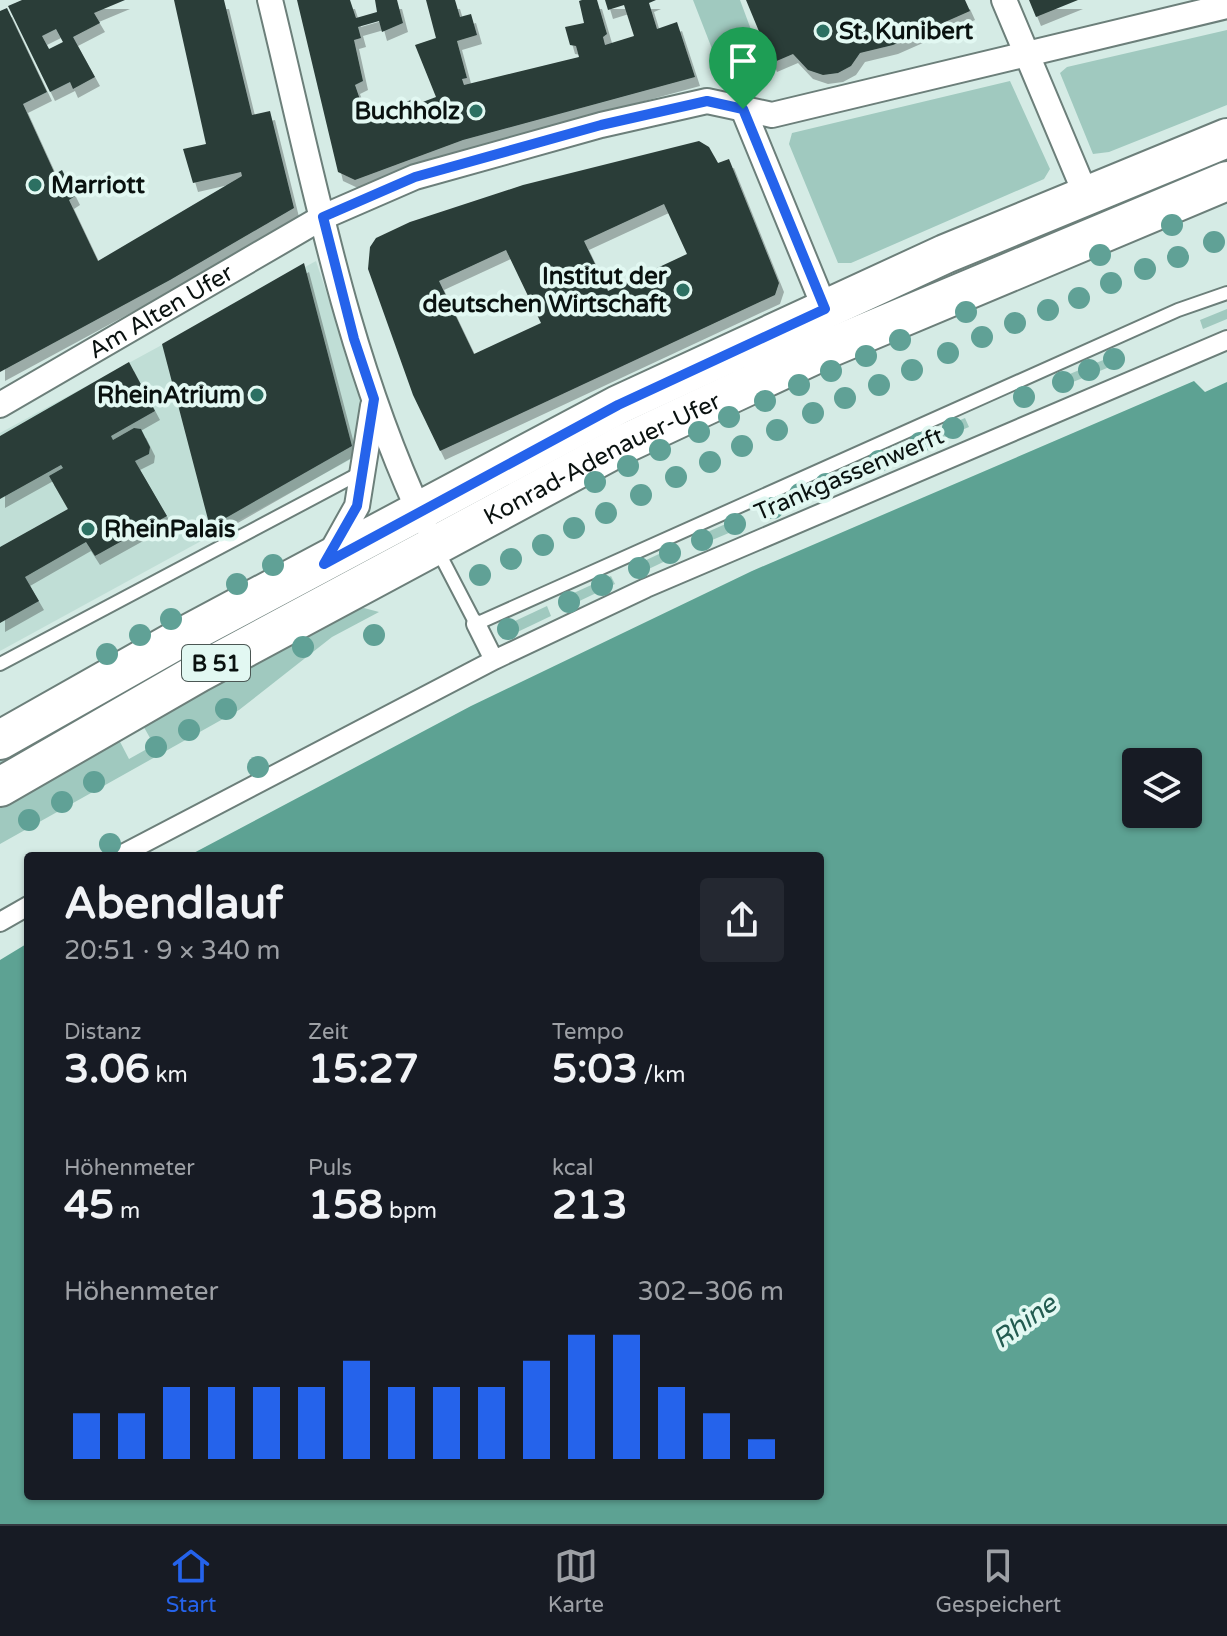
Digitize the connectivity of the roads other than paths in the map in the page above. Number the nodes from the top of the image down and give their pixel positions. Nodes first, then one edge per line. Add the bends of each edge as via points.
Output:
1 (270, 0) edge
2 (1004, 0) edge
3 (1227, 6) edge
4 (1026, 52) junction
5 (743, 109) junction
6 (1227, 138) edge
7 (1227, 181) edge
8 (1086, 195) junction
9 (323, 217) junction
10 (1227, 293) edge
11 (825, 309) junction
12 (1227, 340) edge
13 (374, 399) junction
14 (0, 405) edge
15 (365, 471) junction
16 (419, 510) junction
17 (435, 544) junction
18 (324, 564) junction
19 (476, 624) junction
20 (494, 660) junction
21 (0, 664) edge
22 (0, 740) edge
23 (0, 787) edge
24 (127, 852) edge
25 (24, 908) edge
26 (0, 922) edge

1 - 9 street
2 - 4 street
3 - 4 street
4 - 5 street via 772,115
4 - 8 street
5 - 9 street, Am Alten Ufer via 707,101 601,125 415,177
5 - 11 street
6 - 8 main road, Konrad-Adenauer-Ufer / B 51
7 - 17 main road, Konrad-Adenauer-Ufer / B 51 via 816,354 626,443
8 - 11 main road, Konrad-Adenauer-Ufer / B 51
9 - 13 street
9 - 14 street, Am Alten Ufer
10 - 19 lane via 1178,310
11 - 16 main road, Konrad-Adenauer-Ufer / B 51 via 618,405
12 - 20 street, Trankgassenwerft via 646,588
13 - 15 street
13 - 16 street
15 - 18 street via 357,506
15 - 21 lane
16 - 17 street
16 - 18 main road, Konrad-Adenauer-Ufer / B 51
17 - 19 lane
17 - 23 main road, Konrad-Adenauer-Ufer / B 51
18 - 22 main road, Konrad-Adenauer-Ufer / B 51
19 - 20 street
20 - 24 street, Trankgassenwerft
25 - 26 street

